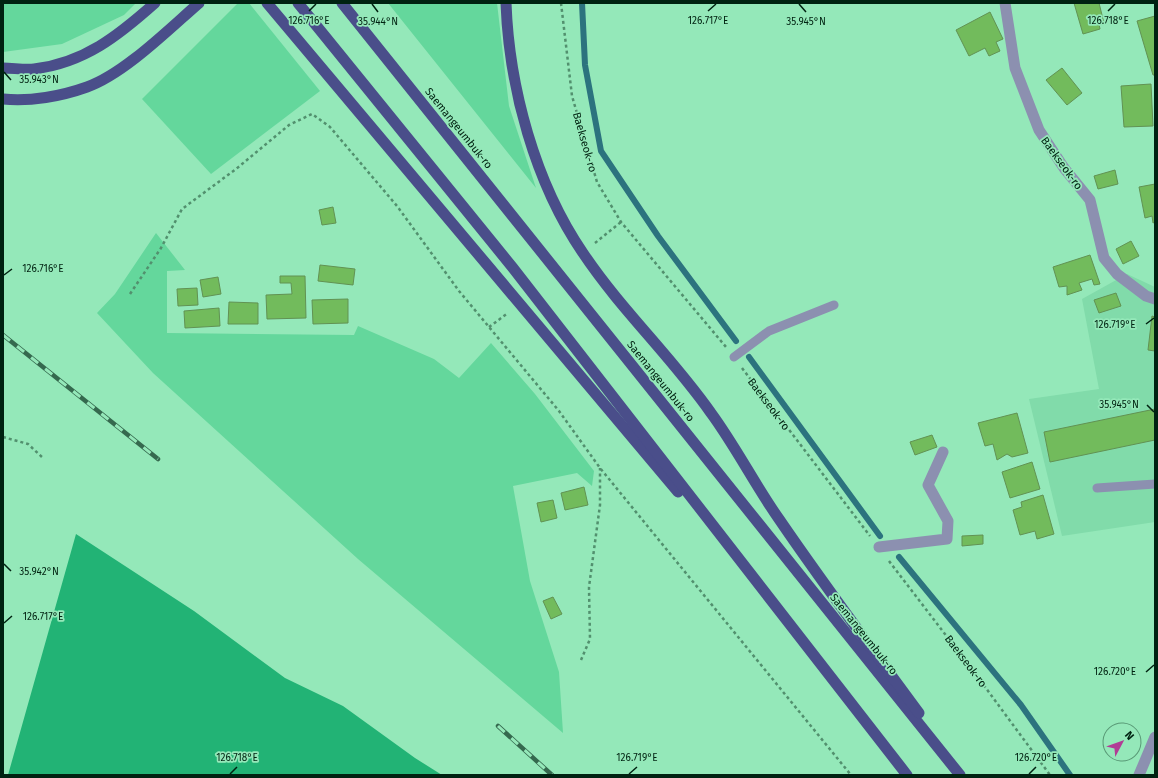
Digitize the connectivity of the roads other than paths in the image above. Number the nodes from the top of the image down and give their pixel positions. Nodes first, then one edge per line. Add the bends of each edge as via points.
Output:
1 (155, 3) edge
2 (199, 3) edge
3 (267, 3) edge
4 (298, 3) edge
5 (342, 3) edge
6 (506, 3) edge
7 (1005, 3) edge
8 (3, 68) edge
9 (3, 99) edge
10 (1155, 299) edge
11 (834, 305) dead end
12 (734, 357) road end
13 (943, 452) dead end
14 (1155, 484) edge
15 (1097, 488) dead end
16 (879, 547) road end
17 (791, 627) junction
18 (1155, 737) edge
19 (907, 775) edge
20 (960, 775) edge
21 (964, 775) edge
22 (1139, 775) edge

1 - 8 highway via 106,44 74,59 33,69
2 - 9 highway via 154,43 116,71 88,87 48,96
3 - 17 highway
4 - 17 highway via 513,268
5 - 20 highway, Saemangeumbuk-ro
6 - 21 highway via 507,33 517,93 538,161 557,207 582,253 711,413 779,519
7 - 10 street, Baekseok-ro via 1016,68 1039,130 1064,168 1090,200 1104,258 1117,274 1146,296
11 - 12 lane via 769,331
13 - 16 street via 928,485 948,521 947,538
14 - 15 lane
17 - 19 highway
18 - 22 street

